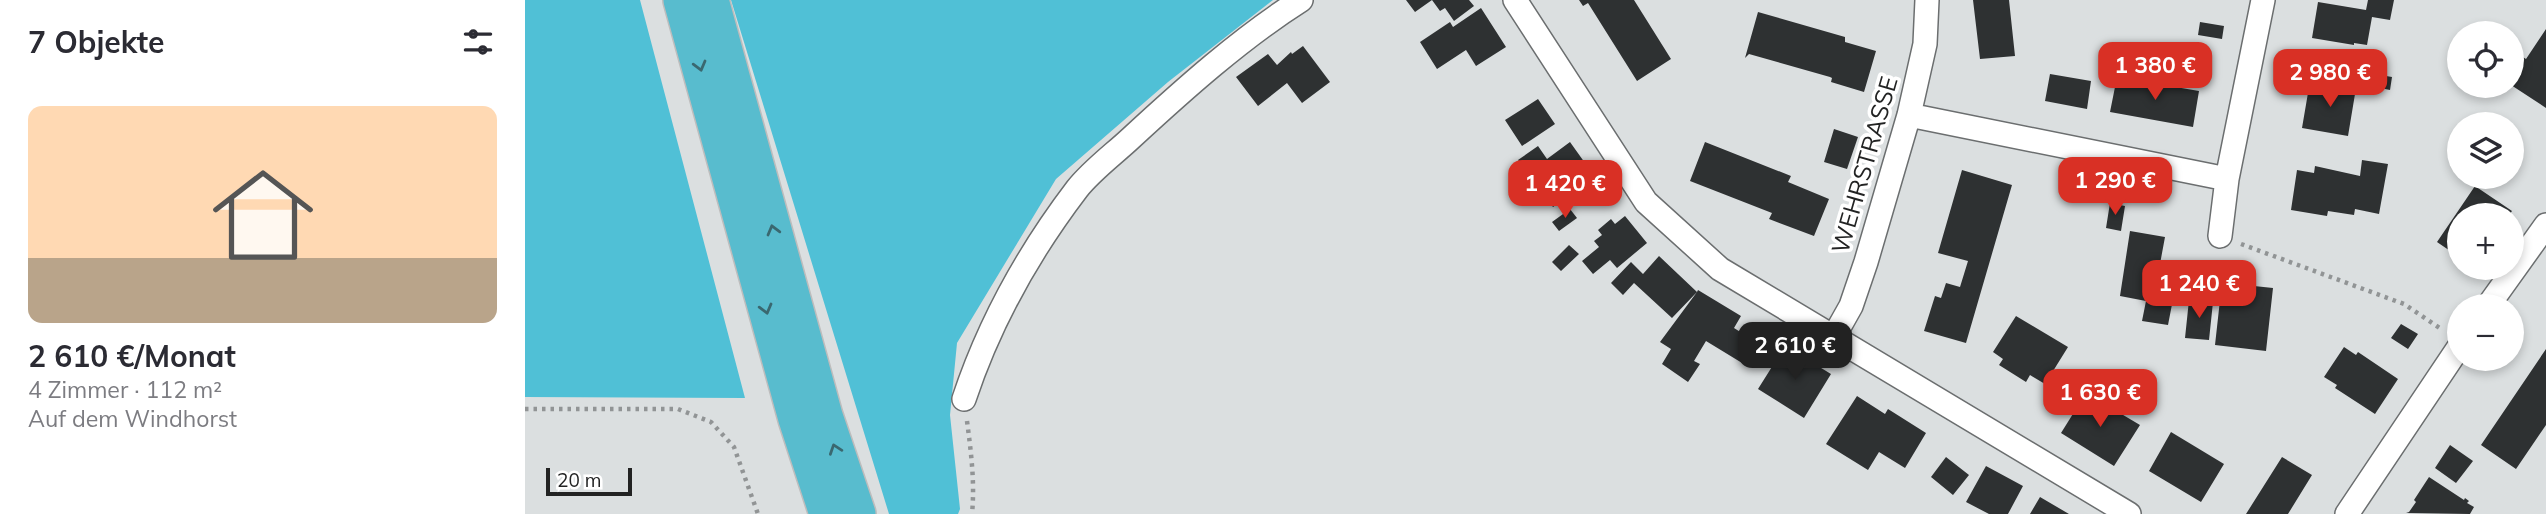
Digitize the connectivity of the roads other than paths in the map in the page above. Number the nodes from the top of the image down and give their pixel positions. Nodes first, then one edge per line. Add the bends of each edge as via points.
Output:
1 (682, 0) edge
2 (710, 0) edge
3 (1301, 0) edge
4 (1515, 0) edge
5 (1927, 0) edge
6 (2263, 0) edge
7 (1909, 115) junction
8 (2227, 179) junction
9 (2546, 225) edge
10 (2220, 236) road end
11 (2497, 294) edge
12 (1833, 338) junction
13 (2447, 351) edge
14 (964, 399) road end
15 (828, 514) edge
16 (857, 514) edge
17 (2129, 514) edge
18 (2347, 514) edge

1 -> 15 highway via 797,419
16 -> 2 highway via 824,416
3 - 14 street via 1178,94 1079,186 1040,241 993,326
4 - 12 street via 1646,202 1720,269
5 - 7 street, WEHRSTRASSE via 1925,44
6 - 8 street
7 - 8 street
7 - 12 street, WEHRSTRASSE via 1866,262 1851,306
8 - 10 street
9 - 11 street
12 - 17 street
13 - 18 street

